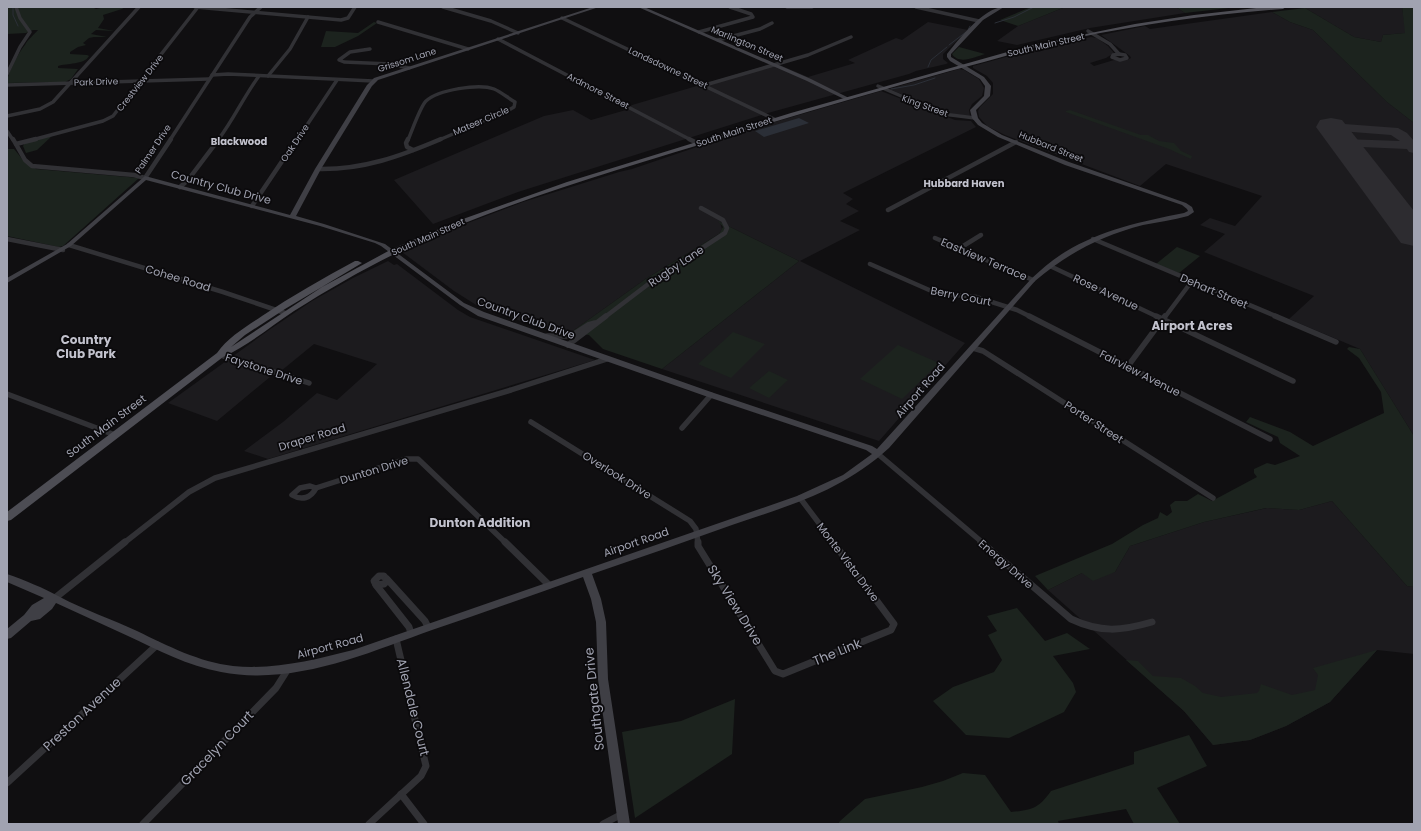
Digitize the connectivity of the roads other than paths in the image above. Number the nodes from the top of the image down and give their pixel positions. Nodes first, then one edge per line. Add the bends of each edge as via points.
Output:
1 (16, 7) edge
2 (139, 7) edge
3 (195, 7) edge
4 (198, 7) edge
5 (261, 7) edge
6 (355, 7) edge
7 (443, 7) edge
8 (597, 7) edge
9 (640, 7) edge
10 (730, 7) edge
11 (787, 7) edge
12 (812, 7) edge
13 (916, 7) edge
14 (1002, 7) edge
15 (1254, 7) edge
16 (1271, 7) edge
17 (1283, 7) edge
18 (254, 13) junction
19 (308, 17) junction
20 (562, 18) junction
21 (979, 21) junction
22 (378, 22) dead end
23 (772, 23) dead end
24 (699, 32) junction
25 (1090, 32) junction
26 (518, 33) junction
27 (851, 37) dead end
28 (498, 39) junction
29 (718, 40) junction
30 (370, 49) dead end
31 (468, 49) junction
32 (1119, 54) dead end
33 (775, 65) junction
34 (960, 65) junction
35 (409, 68) junction
36 (7, 74) edge
37 (259, 76) junction
38 (268, 76) junction
39 (210, 77) junction
40 (338, 80) junction
41 (141, 81) junction
42 (373, 81) junction
43 (71, 83) junction
44 (7, 85) edge
45 (705, 85) junction
46 (880, 87) junction
47 (844, 97) junction
48 (7, 116) edge
49 (772, 118) junction
50 (975, 118) junction
51 (7, 131) edge
52 (695, 142) junction
53 (1016, 142) junction
54 (16, 144) junction
55 (413, 150) junction
56 (318, 169) junction
57 (145, 178) junction
58 (180, 187) junction
59 (252, 206) junction
60 (701, 208) dead end
61 (1191, 209) joint
62 (888, 210) dead end
63 (292, 217) junction
64 (981, 234) dead end
65 (935, 238) dead end
66 (7, 239) edge
67 (1093, 239) junction
68 (69, 245) junction
69 (960, 248) junction
70 (63, 250) junction
71 (390, 250) junction
72 (870, 264) dead end
73 (1050, 266) junction
74 (1033, 280) junction
75 (7, 281) edge
76 (1192, 281) junction
77 (1009, 307) junction
78 (281, 312) junction
79 (1163, 319) junction
80 (595, 323) junction
81 (542, 336) junction
82 (1336, 342) dead end
83 (568, 345) junction
84 (973, 348) junction
85 (220, 355) junction
86 (607, 359) junction
87 (1128, 366) junction
88 (1293, 380) dead end
89 (309, 383) dead end
90 (7, 394) edge
91 (711, 395) junction
92 (531, 422) dead end
93 (682, 428) dead end
94 (115, 435) junction
95 (1270, 439) dead end
96 (878, 454) junction
97 (316, 488) dead end
98 (800, 498) junction
99 (1213, 498) dead end
100 (7, 517) edge
101 (696, 534) junction
102 (586, 572) junction
103 (7, 578) edge
104 (549, 585) junction
105 (55, 598) junction
106 (1152, 622) dead end
107 (893, 627) joint
108 (428, 628) junction
109 (411, 633) junction
110 (7, 635) edge
111 (396, 639) junction
112 (157, 645) junction
113 (288, 669) junction
114 (779, 674) joint
115 (7, 783) edge
116 (401, 794) junction
117 (624, 819) edge
118 (143, 824) edge
119 (369, 824) edge
120 (424, 824) edge
121 (603, 824) edge

1 - 36 street via 17,15 30,32
2 - 43 street
3 - 4 street
4 - 18 street
4 - 41 street, Crestview Drive
5 - 18 street, Palmer Drive
6 - 19 street via 346,20
7 - 26 street via 491,21
8 - 20 street, Grissom Lane
9 - 24 street, Marlington Street
10 - 24 street via 750,13 753,17
11 - 12 street
13 - 21 street
14 - 21 street
15 - 25 main road, South Main Street via 1178,16
16 - 17 main road, South Main Street
16 - 25 main road, South Main Street
18 - 19 street
18 - 39 street, Palmer Drive
19 - 38 street via 290,50
20 - 26 street, Grissom Lane
20 - 45 street, Landsdowne Street
21 - 34 street via 949,54 950,58
22 - 31 street
23 - 29 street via 760,29
24 - 29 street, Marlington Street
25 - 32 street via 1112,46
25 - 34 main road, South Main Street via 1024,46
26 - 28 street, Grissom Lane
27 - 33 street via 811,54
28 - 31 street, Grissom Lane
28 - 52 street, Ardmore Street
29 - 33 street, Marlington Street
30 - 35 street via 350,52 339,60
31 - 35 street, Grissom Lane
33 - 45 street
33 - 47 street, Marlington Street
34 - 46 main road, South Main Street
34 - 50 street via 982,78 989,89 974,108
35 - 42 street, Grissom Lane
37 - 38 street, Park Drive
37 - 39 street, Park Drive
37 - 58 street via 228,127
38 - 40 street, Park Drive
39 - 41 street, Park Drive
39 - 57 street, Palmer Drive
40 - 42 street, Park Drive
40 - 59 street, Oak Drive
41 - 43 street, Park Drive
41 - 54 street, Crestview Drive via 109,118
42 - 56 street, Grissom Lane
43 - 44 street, Park Drive
43 - 48 street via 50,105
45 - 49 street, Landsdowne Street
46 - 47 main road, South Main Street
46 - 50 street, King Street via 943,114
47 - 49 main road, South Main Street
49 - 52 main road, South Main Street
50 - 53 street, Hubbard Street via 986,129
51 - 54 street, Country Club Drive
52 - 71 main road, South Main Street via 502,201 447,222
53 - 61 street, Hubbard Street via 1085,170 1184,204
53 - 62 street
54 - 57 street, Country Club Drive via 27,162 36,167 136,175
55 - 55 street, Mateer Circle via 509,110 515,102 494,89 482,86 432,96 425,102 406,143 407,147
55 - 56 street, Mateer Circle via 366,166
56 - 63 street, Grissom Lane
57 - 58 street, Country Club Drive
57 - 68 street, Palmer Drive
58 - 59 street, Country Club Drive
59 - 63 street, Country Club Drive
60 - 80 street, Rugby Lane via 723,220 727,228 725,233
61 - 67 street, Airport Road via 1188,214 1125,227
63 - 71 street, Country Club Drive via 354,234 377,242
64 - 69 street
65 - 69 street, Eastview Terrace
66 - 70 street
67 - 73 street, Airport Road
67 - 76 street, Dehart Street
68 - 70 street, Palmer Drive
68 - 78 street, Cohee Road
69 - 74 street, Eastview Terrace
70 - 75 street, Palmer Drive
71 - 78 main road, South Main Street via 321,283
71 - 81 street, Country Club Drive via 466,306 493,319
72 - 77 street, Berry Court via 936,293 976,297
73 - 74 street, Airport Road
73 - 79 street, Rose Avenue
74 - 77 street, Airport Road
76 - 79 street
76 - 82 street, Dehart Street
77 - 84 street, Airport Road
77 - 87 street, Fairview Avenue
78 - 85 main road, South Main Street via 224,346
79 - 87 street
79 - 88 street, Rose Avenue
80 - 81 street, Rugby Lane via 569,337
80 - 83 street, Rugby Lane
81 - 83 street, Country Club Drive
83 - 86 street, Country Club Drive
84 - 96 street, Airport Road
84 - 99 street, Porter Street via 983,351
85 - 89 street, Faystone Drive
85 - 94 main road, South Main Street
86 - 91 street, Country Club Drive
86 - 105 street, Draper Road via 215,478 184,496
87 - 95 street, Fairview Avenue
90 - 94 street
91 - 93 street
91 - 96 street, Country Club Drive via 869,448
92 - 101 street, Overlook Drive via 690,521
94 - 100 main road, South Main Street
96 - 98 street, Airport Road via 848,477
96 - 106 street, Energy Drive via 1071,619 1106,630 1120,630
97 - 104 street, Dunton Drive via 406,459 418,459
98 - 101 street, Airport Road
98 - 107 street, Monte Vista Drive via 892,620
101 - 102 street, Airport Road
101 - 114 street, Sky View Drive via 698,546
102 - 104 street, Airport Road
102 - 117 street, Southgate Drive via 601,622 605,692
103 - 105 street, Airport Road
104 - 108 street, Airport Road
105 - 110 street, Draper Road via 37,616 28,618
105 - 112 street, Airport Road
107 - 114 street, The Link via 785,674
108 - 109 street, Airport Road
108 - 109 street via 394,585 384,576 377,577 374,582
109 - 111 street, Airport Road
111 - 113 street, Airport Road via 325,662
111 - 116 street, Allendale Court via 426,766 420,776
112 - 113 street, Airport Road via 195,662 218,668 255,671
112 - 115 street, Preston Avenue
113 - 118 street, Gracelyn Court via 276,688
116 - 119 street, Allendale Court
116 - 120 street
117 - 121 street

